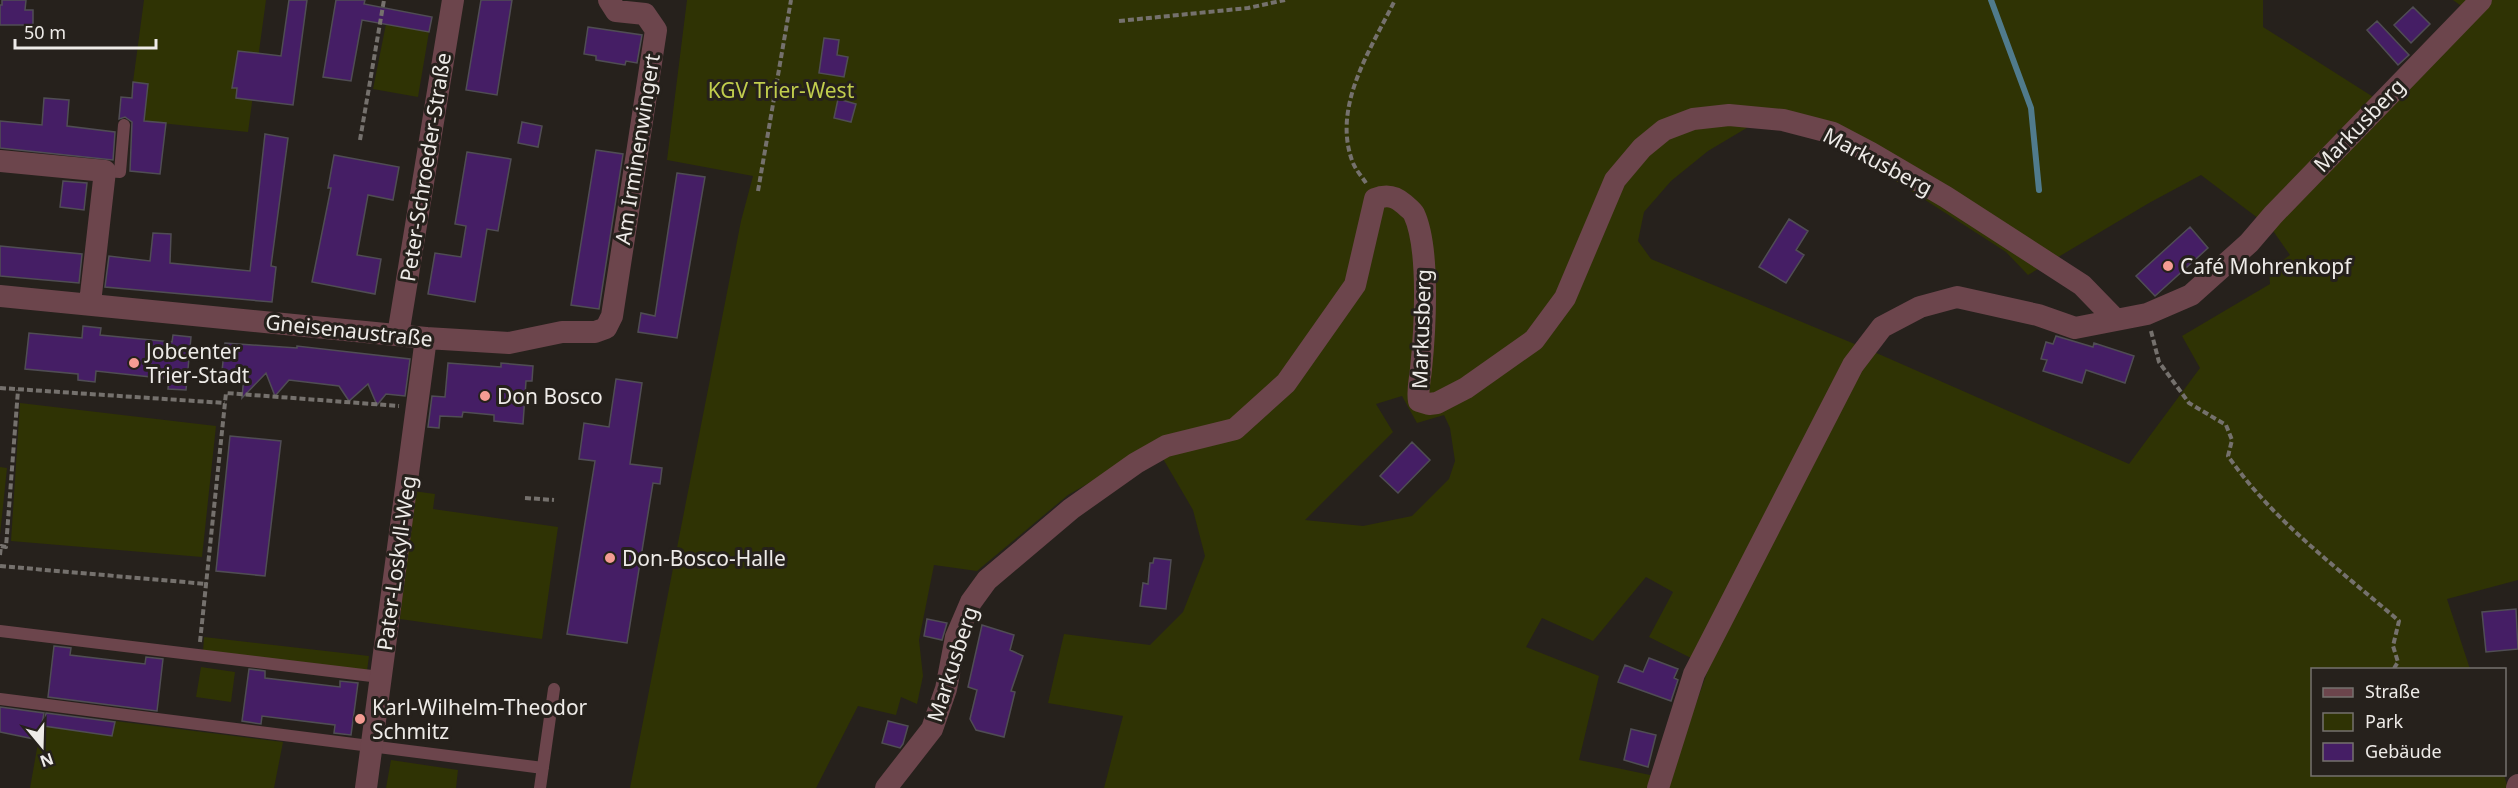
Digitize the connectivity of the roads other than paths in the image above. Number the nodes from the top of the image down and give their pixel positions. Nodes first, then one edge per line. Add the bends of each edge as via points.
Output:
1 (453, 0) edge
2 (609, 0) edge
3 (2481, 0) edge
4 (124, 125) dead end
5 (0, 161) edge
6 (105, 171) junction
7 (0, 296) edge
8 (90, 303) junction
9 (2116, 320) junction
10 (606, 328) joint
11 (398, 335) junction
12 (426, 338) junction
13 (0, 631) edge
14 (380, 677) junction
15 (554, 689) dead end
16 (0, 699) edge
17 (373, 746) junction
18 (543, 768) junction
19 (366, 788) edge
20 (540, 788) edge
21 (886, 788) edge
22 (1658, 788) edge

1 - 11 street, Peter-Schroeder-Straße
2 - 10 street, Am Irminenwingert via 616,11 645,14 656,30 612,316
3 - 9 street, Markusberg via 2249,243 2191,295 2147,314
4 - 6 lane via 120,172
5 - 6 street
6 - 8 street
7 - 8 street, Gneisenaustraße
8 - 11 street, Gneisenaustraße
9 - 21 street, Markusberg via 2082,285 1946,197 1833,133 1783,120 1729,115 1693,119 1664,130 1642,148 1615,180 1565,298 1534,340 1466,388 1428,404 1419,401 1417,389 1421,370 1423,253 1414,212 1396,197 1385,195 1375,199 1355,285 1286,383 1235,429 1166,446 1136,464 1071,510 987,580 971,602 956,637 946,689 932,729
9 - 22 street, Markusberg via 2075,328 2038,315 1957,297 1920,307 1882,327 1853,365 1694,675
10 - 12 street, Gneisenaustraße via 509,343
11 - 12 street, Gneisenaustraße
12 - 14 street, Pater-Loskyll-Weg
13 - 14 lane
14 - 17 street, Pater-Loskyll-Weg
15 - 18 lane
16 - 17 lane
17 - 18 lane
17 - 19 street, Pater-Loskyll-Weg
18 - 20 lane

